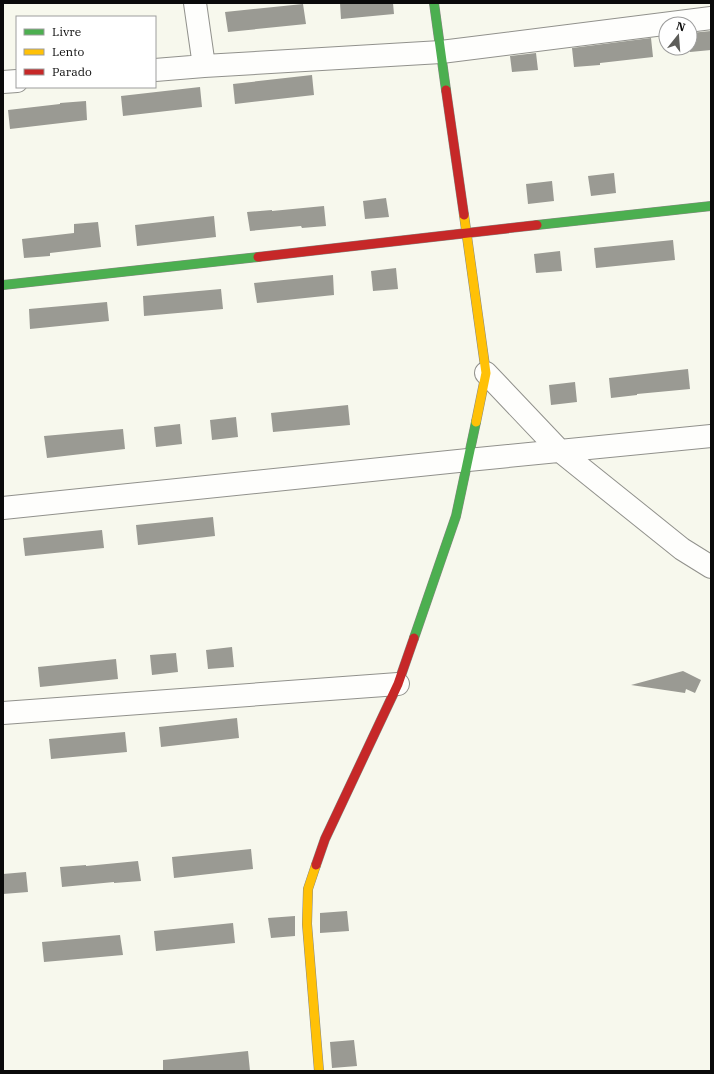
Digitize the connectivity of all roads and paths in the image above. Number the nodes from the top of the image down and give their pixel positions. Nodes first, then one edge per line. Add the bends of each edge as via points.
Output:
1 (195, 3) edge
2 (434, 3) edge
3 (711, 18) edge
4 (441, 52) junction
5 (204, 66) junction
6 (156, 70) edge
7 (16, 81) edge
8 (3, 82) edge
9 (711, 206) edge
10 (466, 233) junction
11 (3, 285) edge
12 (486, 373) junction
13 (711, 436) edge
14 (560, 451) junction
15 (468, 460) junction
16 (3, 508) edge
17 (711, 567) edge
18 (398, 684) junction
19 (3, 714) edge
20 (319, 1071) edge

1 - 5 street
2 - 4 street
3 - 4 street
4 - 5 street
4 - 10 street
5 - 6 street
7 - 8 street
9 - 10 street
10 - 11 street
10 - 12 street
12 - 14 street
12 - 15 street
13 - 14 street
14 - 15 street
14 - 17 street via 682,549
15 - 16 street
15 - 18 street via 456,516
18 - 19 street
18 - 20 street via 325,839 308,889 307,924

